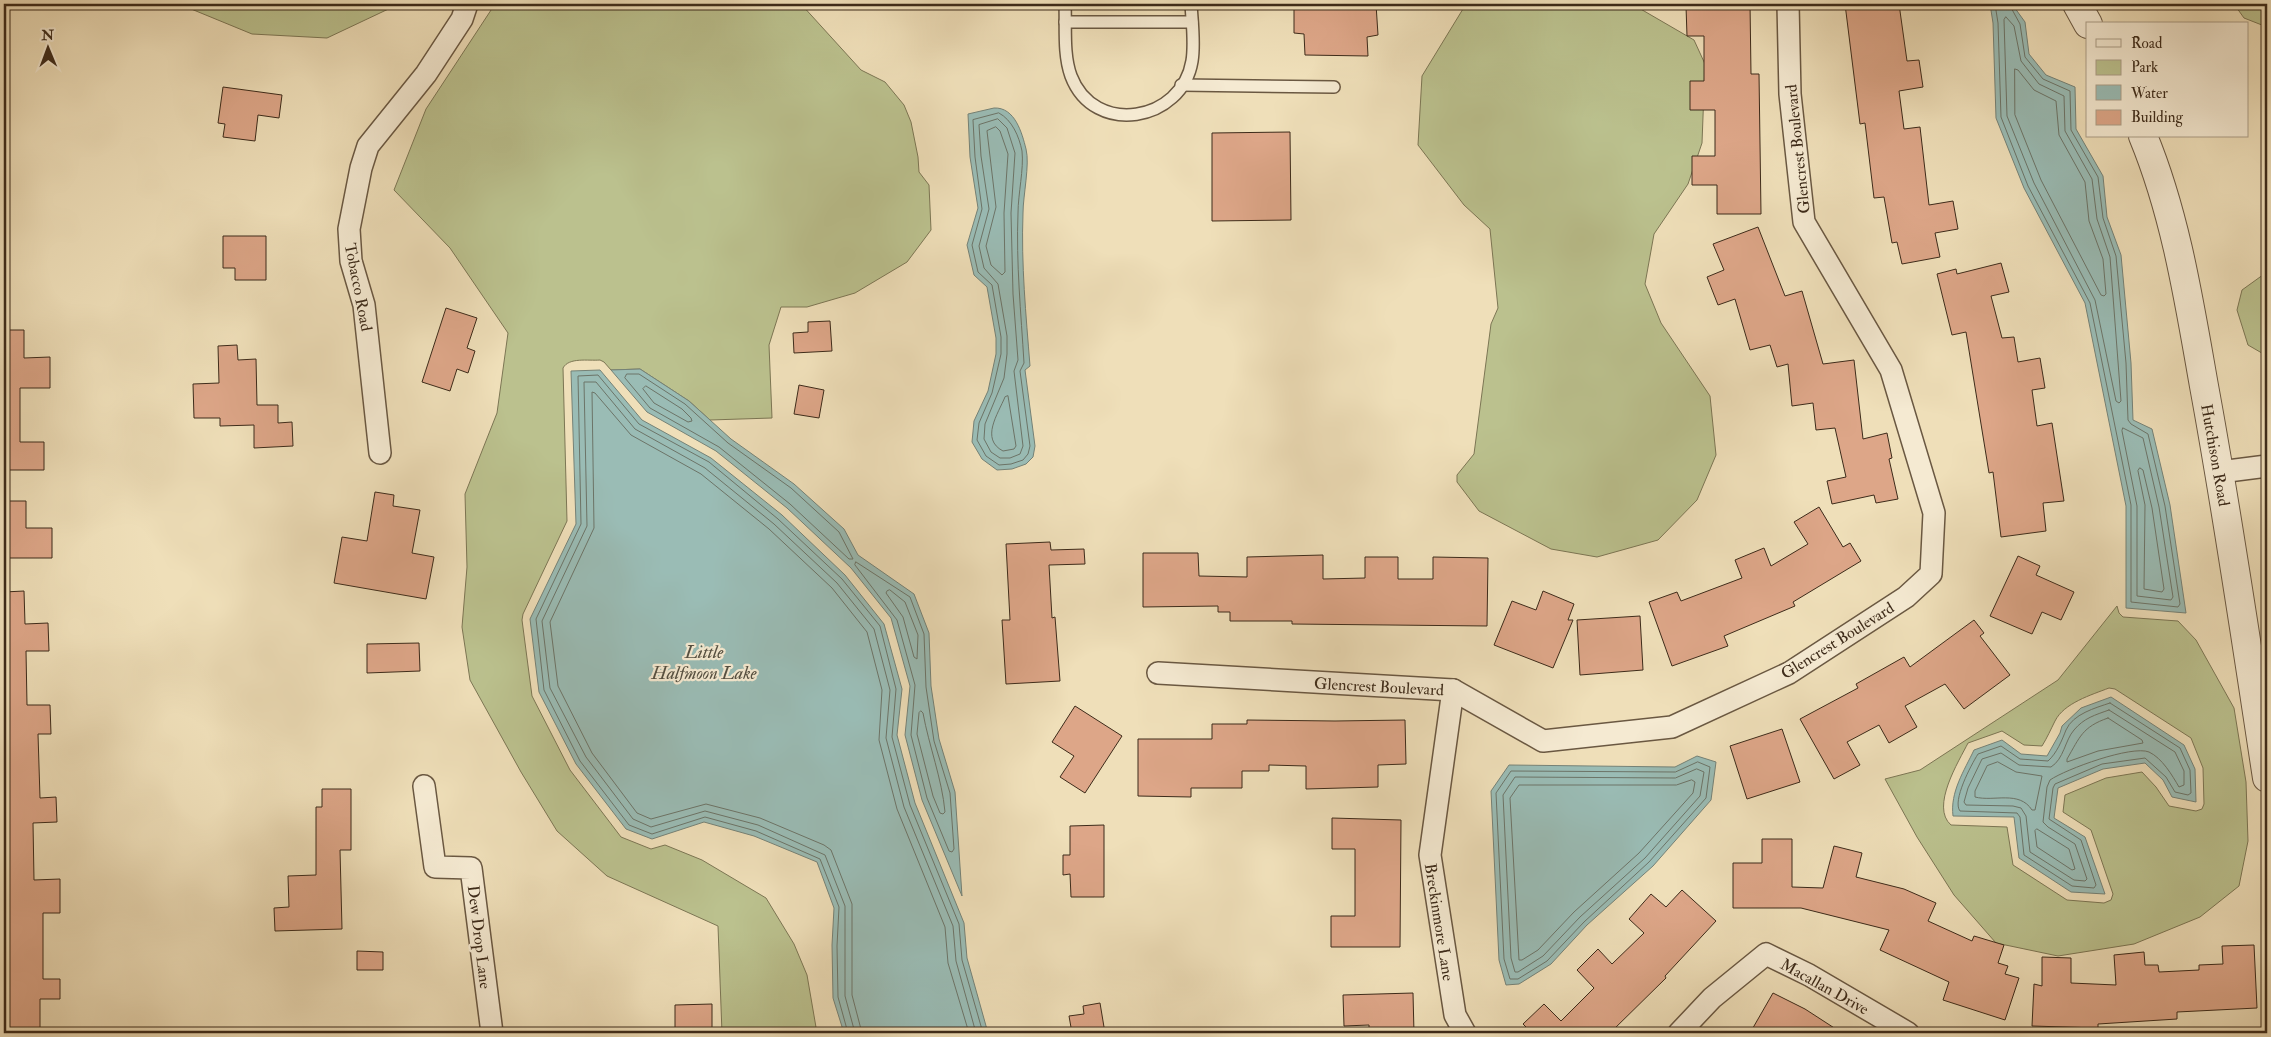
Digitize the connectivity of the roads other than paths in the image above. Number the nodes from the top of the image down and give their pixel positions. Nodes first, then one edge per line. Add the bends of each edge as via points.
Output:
1 (467, 4) edge
2 (1065, 4) edge
3 (1192, 4) edge
4 (1788, 4) edge
5 (2077, 4) edge
6 (1065, 22) junction
7 (1192, 22) junction
8 (2087, 22) edge
9 (1181, 85) junction
10 (1334, 87) dead end
11 (2144, 138) edge
12 (380, 453) dead end
13 (2267, 466) edge
14 (2220, 472) junction
15 (1158, 673) dead end
16 (1453, 690) junction
17 (2267, 778) edge
18 (424, 786) dead end
19 (492, 1033) edge
20 (1465, 1033) edge
21 (1679, 1033) edge
22 (1908, 1033) edge

1 - 12 street, Tobacco Road via 462,19 426,74 368,146 349,229 351,262 364,305
2 - 6 lane
3 - 7 lane
4 - 16 street, Glencrest Boulevard via 1790,94 1804,222 1891,370 1934,513 1931,574 1906,597 1789,673 1672,727 1543,741
5 - 8 street
6 - 7 lane
6 - 9 lane via 1066,58 1072,77 1083,95 1098,109 1116,116 1134,116 1155,109 1175,94
7 - 9 lane via 1192,61
9 - 10 lane
11 - 14 street, Hutchison Road via 2156,168 2181,257
13 - 14 street
14 - 17 street, Hutchison Road
15 - 16 street, Glencrest Boulevard
16 - 20 street, Breckinmore Lane via 1430,855 1455,1015
18 - 19 street, Dew Drop Lane via 435,867 471,868
21 - 22 street, Macallan Drive via 1712,998 1766,954 1809,975

